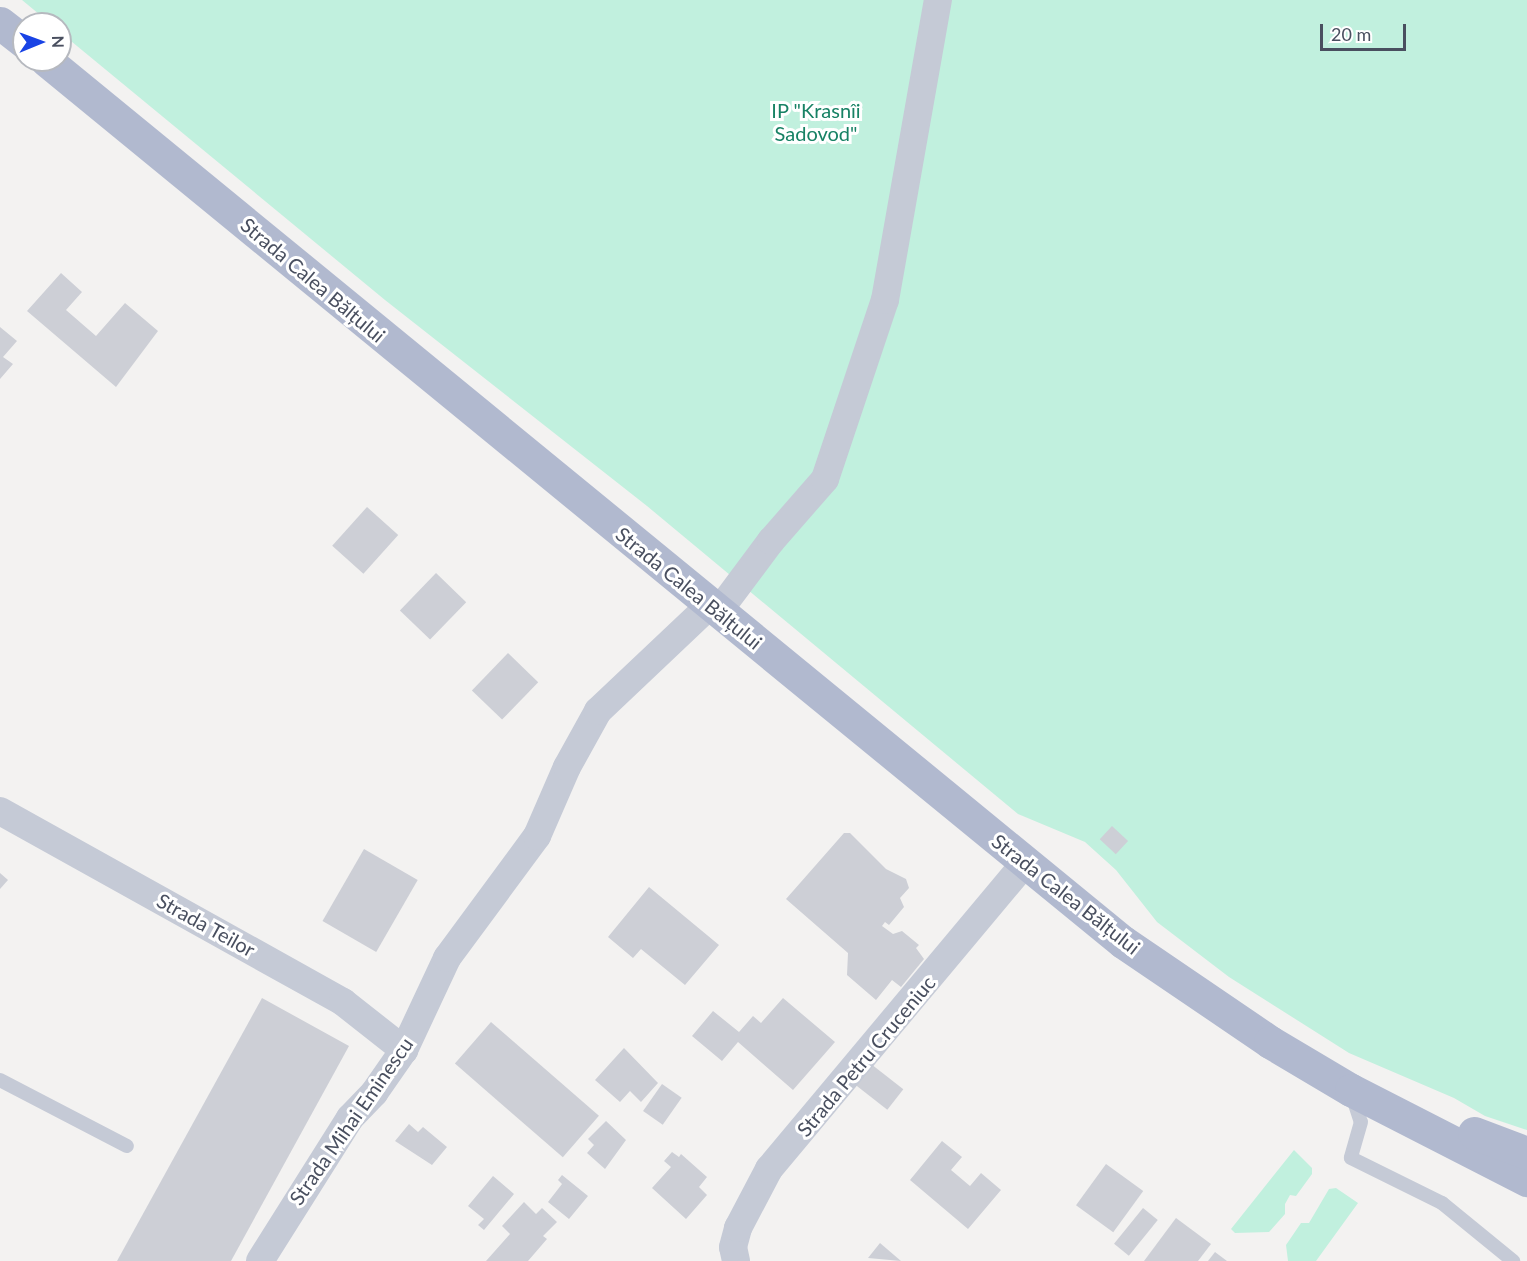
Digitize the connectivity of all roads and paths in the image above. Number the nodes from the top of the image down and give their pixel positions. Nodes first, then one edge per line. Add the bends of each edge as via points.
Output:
1 (938, 0) edge
2 (0, 23) edge
3 (12, 32) edge
4 (61, 72) edge
5 (714, 608) junction
6 (0, 811) edge
7 (1025, 863) junction
8 (404, 1050) junction
9 (0, 1080) edge
10 (1351, 1090) junction
11 (127, 1146) dead end
12 (1527, 1154) edge
13 (1527, 1180) edge
14 (260, 1261) edge
15 (736, 1261) edge
16 (1513, 1261) edge

1 - 5 street, Strada Mihai Eminescu via 885,300 825,479
2 - 3 main road
4 - 5 main road, Strada Calea Bălțului
5 - 7 main road, Strada Calea Bălțului
5 - 8 street, Strada Mihai Eminescu via 598,711 567,767 537,836 447,958
6 - 8 street, Strada Teilor via 344,1002
7 - 10 main road, Strada Calea Bălțului via 1122,942 1270,1042
7 - 15 street, Strada Petru Cruceniuc via 769,1169 738,1228 733,1247
8 - 14 street, Strada Mihai Eminescu via 374,1093 350,1118
9 - 11 lane
10 - 12 main road via 1401,1100
10 - 13 main road, Strada Calea Bălțului
10 - 16 lane via 1361,1122 1351,1158 1442,1203

